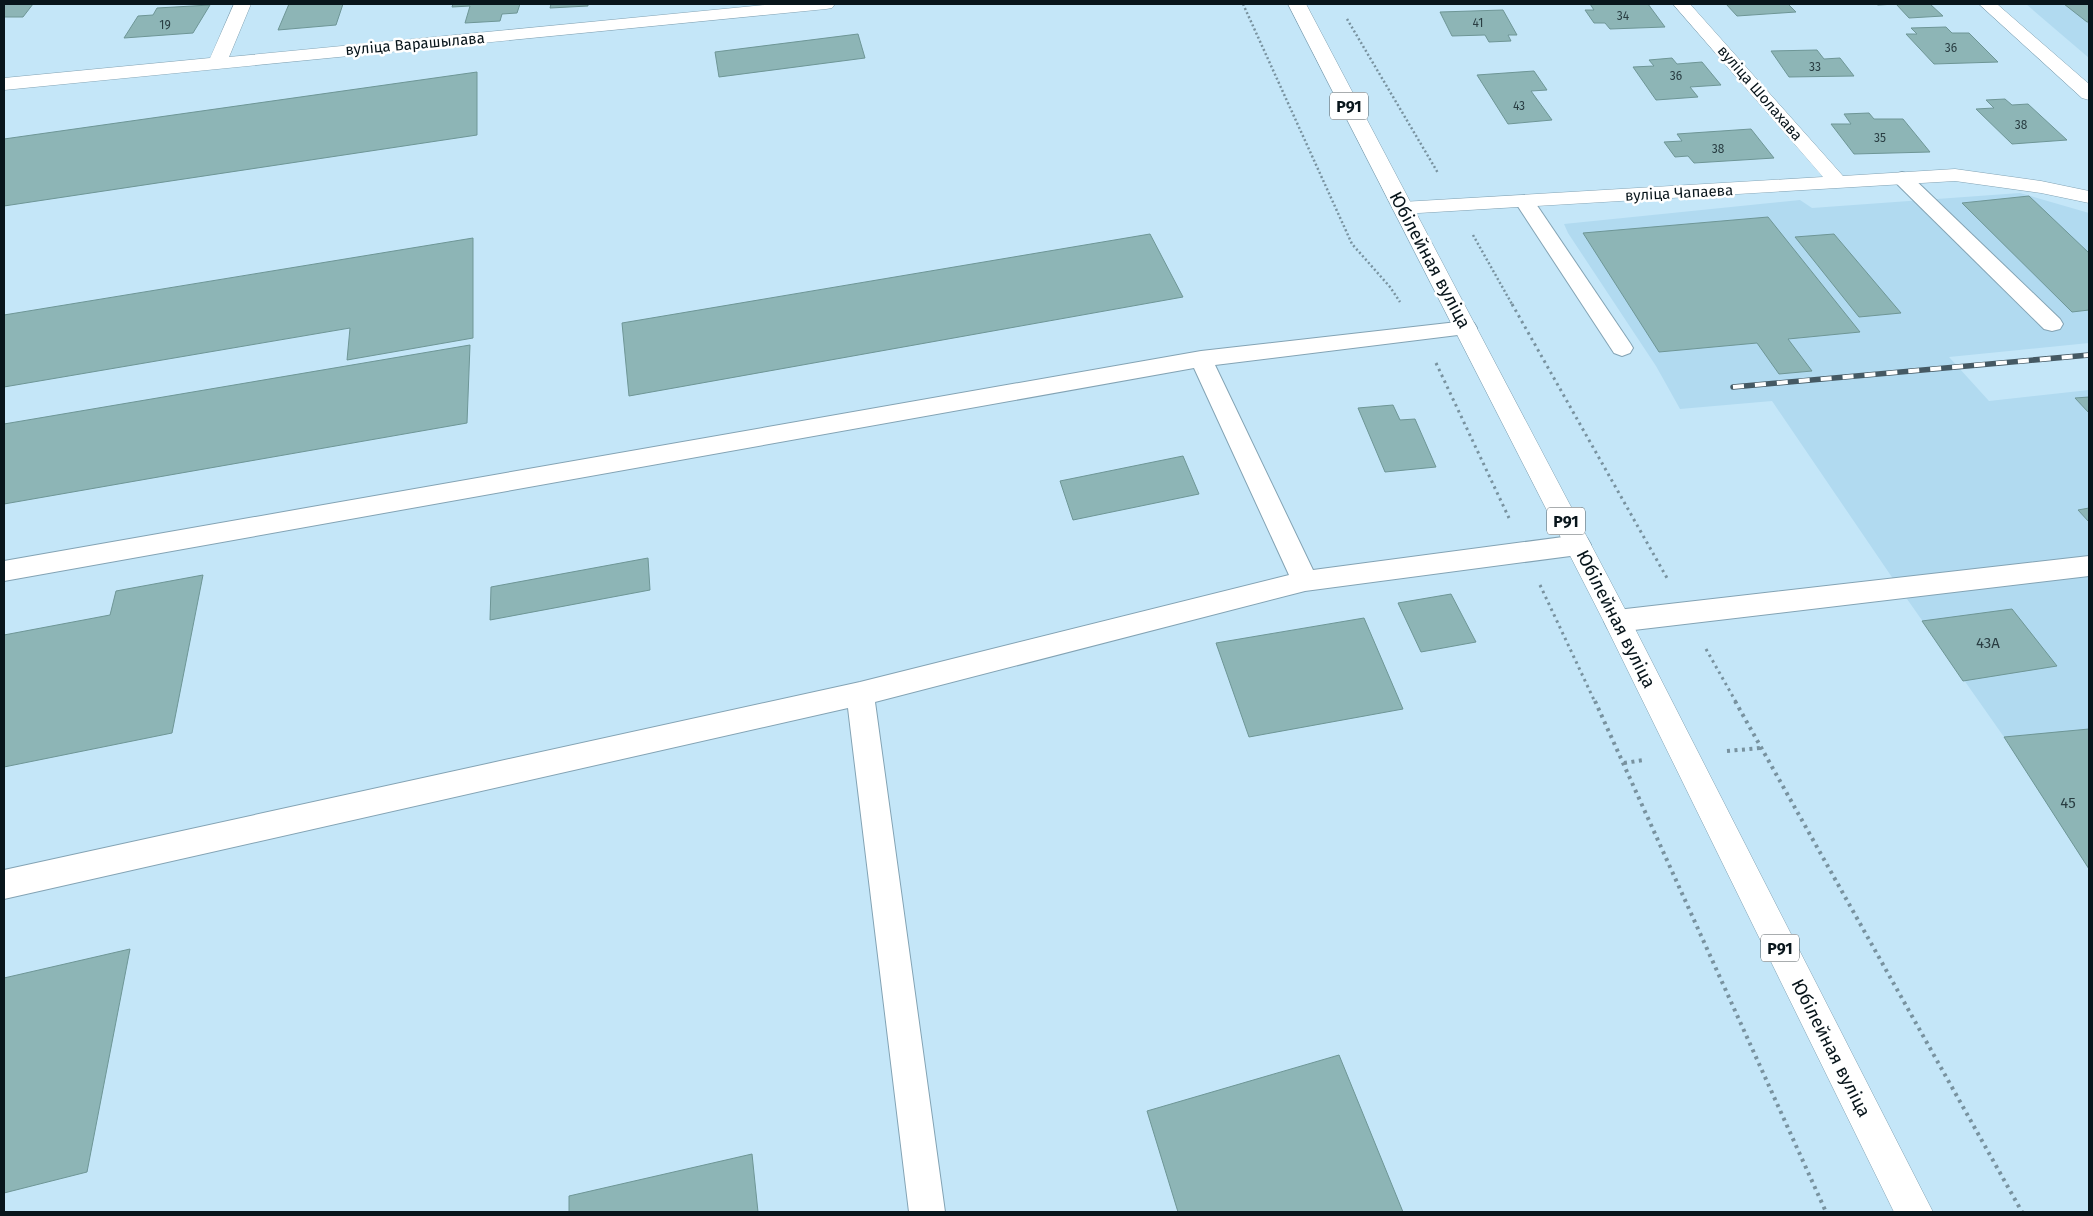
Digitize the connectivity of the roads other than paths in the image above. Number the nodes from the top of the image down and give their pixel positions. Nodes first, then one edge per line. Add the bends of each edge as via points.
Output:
1 (242, 4) edge
2 (826, 4) edge
3 (1297, 4) edge
4 (1681, 4) edge
5 (1987, 4) edge
6 (778, 6) edge
7 (217, 62) junction
8 (4, 84) edge
9 (2089, 94) edge
10 (1902, 178) junction
11 (1839, 183) junction
12 (2089, 196) edge
13 (1525, 202) junction
14 (1402, 208) junction
15 (2052, 324) dead end
16 (1466, 328) junction
17 (1622, 348) dead end
18 (1201, 359) junction
19 (1578, 544) junction
20 (2089, 566) edge
21 (4, 571) edge
22 (1305, 580) junction
23 (1617, 620) junction
24 (860, 694) junction
25 (4, 885) edge
26 (927, 1212) edge
27 (1914, 1212) edge

1 - 7 street
2 - 6 street, вуліца Варашылава
3 - 14 street, Юбілейная вуліца / Р91
4 - 11 street, вуліца Шолахава
5 - 9 street
6 - 7 street, вуліца Варашылава
7 - 8 street, вуліца Варашылава
10 - 11 street, вуліца Чапаева
10 - 12 street, вуліца Чапаева via 1955,175
10 - 15 lane
11 - 13 street, вуліца Чапаева
13 - 14 street, вуліца Чапаева
13 - 17 lane
14 - 16 street, Юбілейная вуліца / Р91
16 - 18 lane
16 - 19 street, Юбілейная вуліца / Р91
18 - 21 lane
18 - 22 lane
19 - 22 lane
19 - 23 street, Юбілейная вуліца / Р91
20 - 23 lane
22 - 24 lane
23 - 27 street, Юбілейная вуліца / Р91
24 - 25 lane
24 - 26 lane

